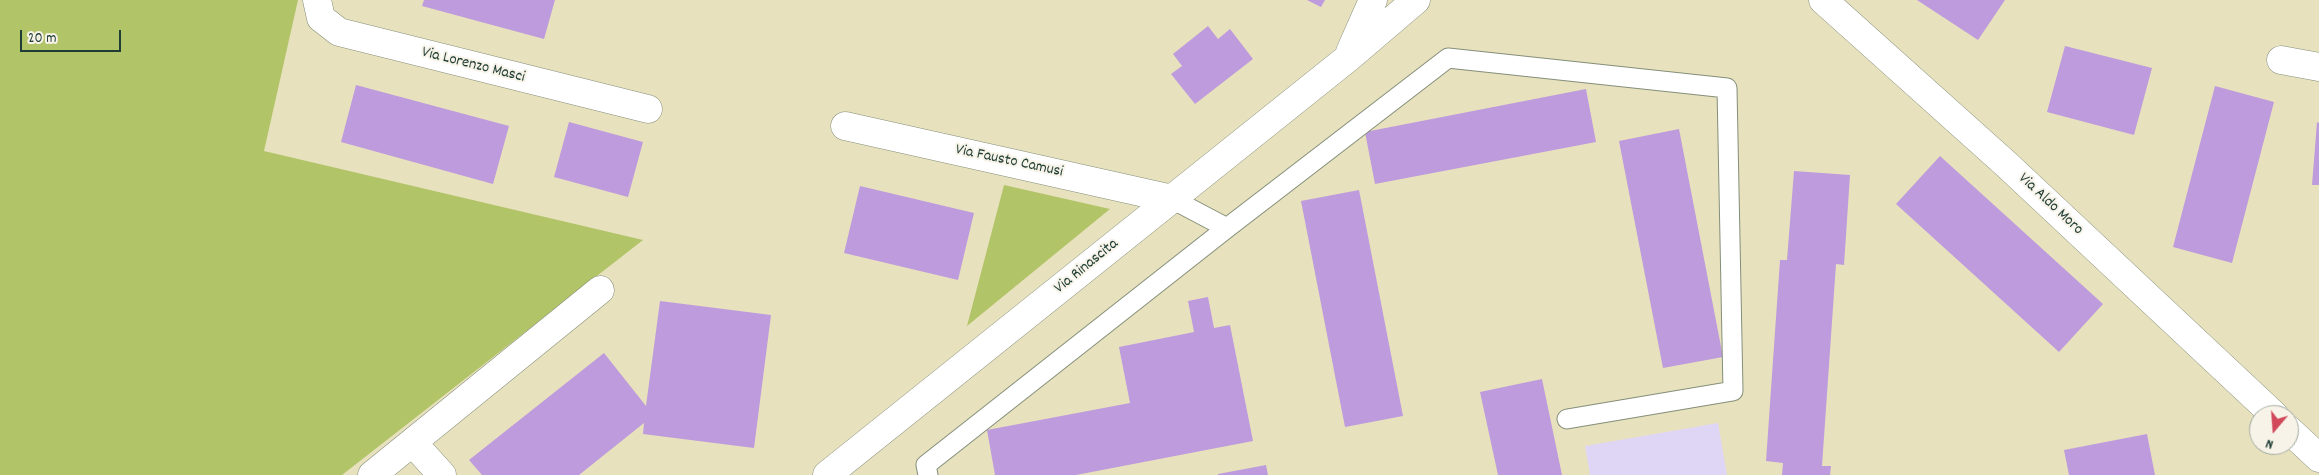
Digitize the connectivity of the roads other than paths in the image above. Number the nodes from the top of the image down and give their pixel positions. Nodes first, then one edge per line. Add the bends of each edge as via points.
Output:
1 (317, 0) edge
2 (1373, 0) edge
3 (1416, 0) edge
4 (1822, 0) edge
5 (1348, 58) junction
6 (2281, 60) dead end
7 (2319, 67) edge
8 (648, 109) dead end
9 (845, 126) dead end
10 (1172, 198) junction
11 (1227, 228) junction
12 (600, 290) dead end
13 (2263, 405) edge
14 (1567, 419) dead end
15 (2299, 439) edge
16 (413, 443) junction
17 (2319, 458) edge
18 (372, 475) edge
19 (442, 475) edge
20 (827, 475) edge
21 (928, 475) edge

1 - 8 street, Via Lorenzo Masci via 321,18 338,32
2 - 5 street, Via Rinascita
3 - 5 street, Via Rinascita
4 - 13 street, Via Aldo Moro via 2006,164
5 - 10 street, Via Rinascita
6 - 7 street
9 - 10 street, Via Fausto Camusi
10 - 11 lane
10 - 20 street, Via Rinascita
11 - 14 lane via 1448,58 1727,88 1733,391
11 - 21 lane via 926,465
12 - 16 street
15 - 17 street
16 - 18 street
16 - 19 street

